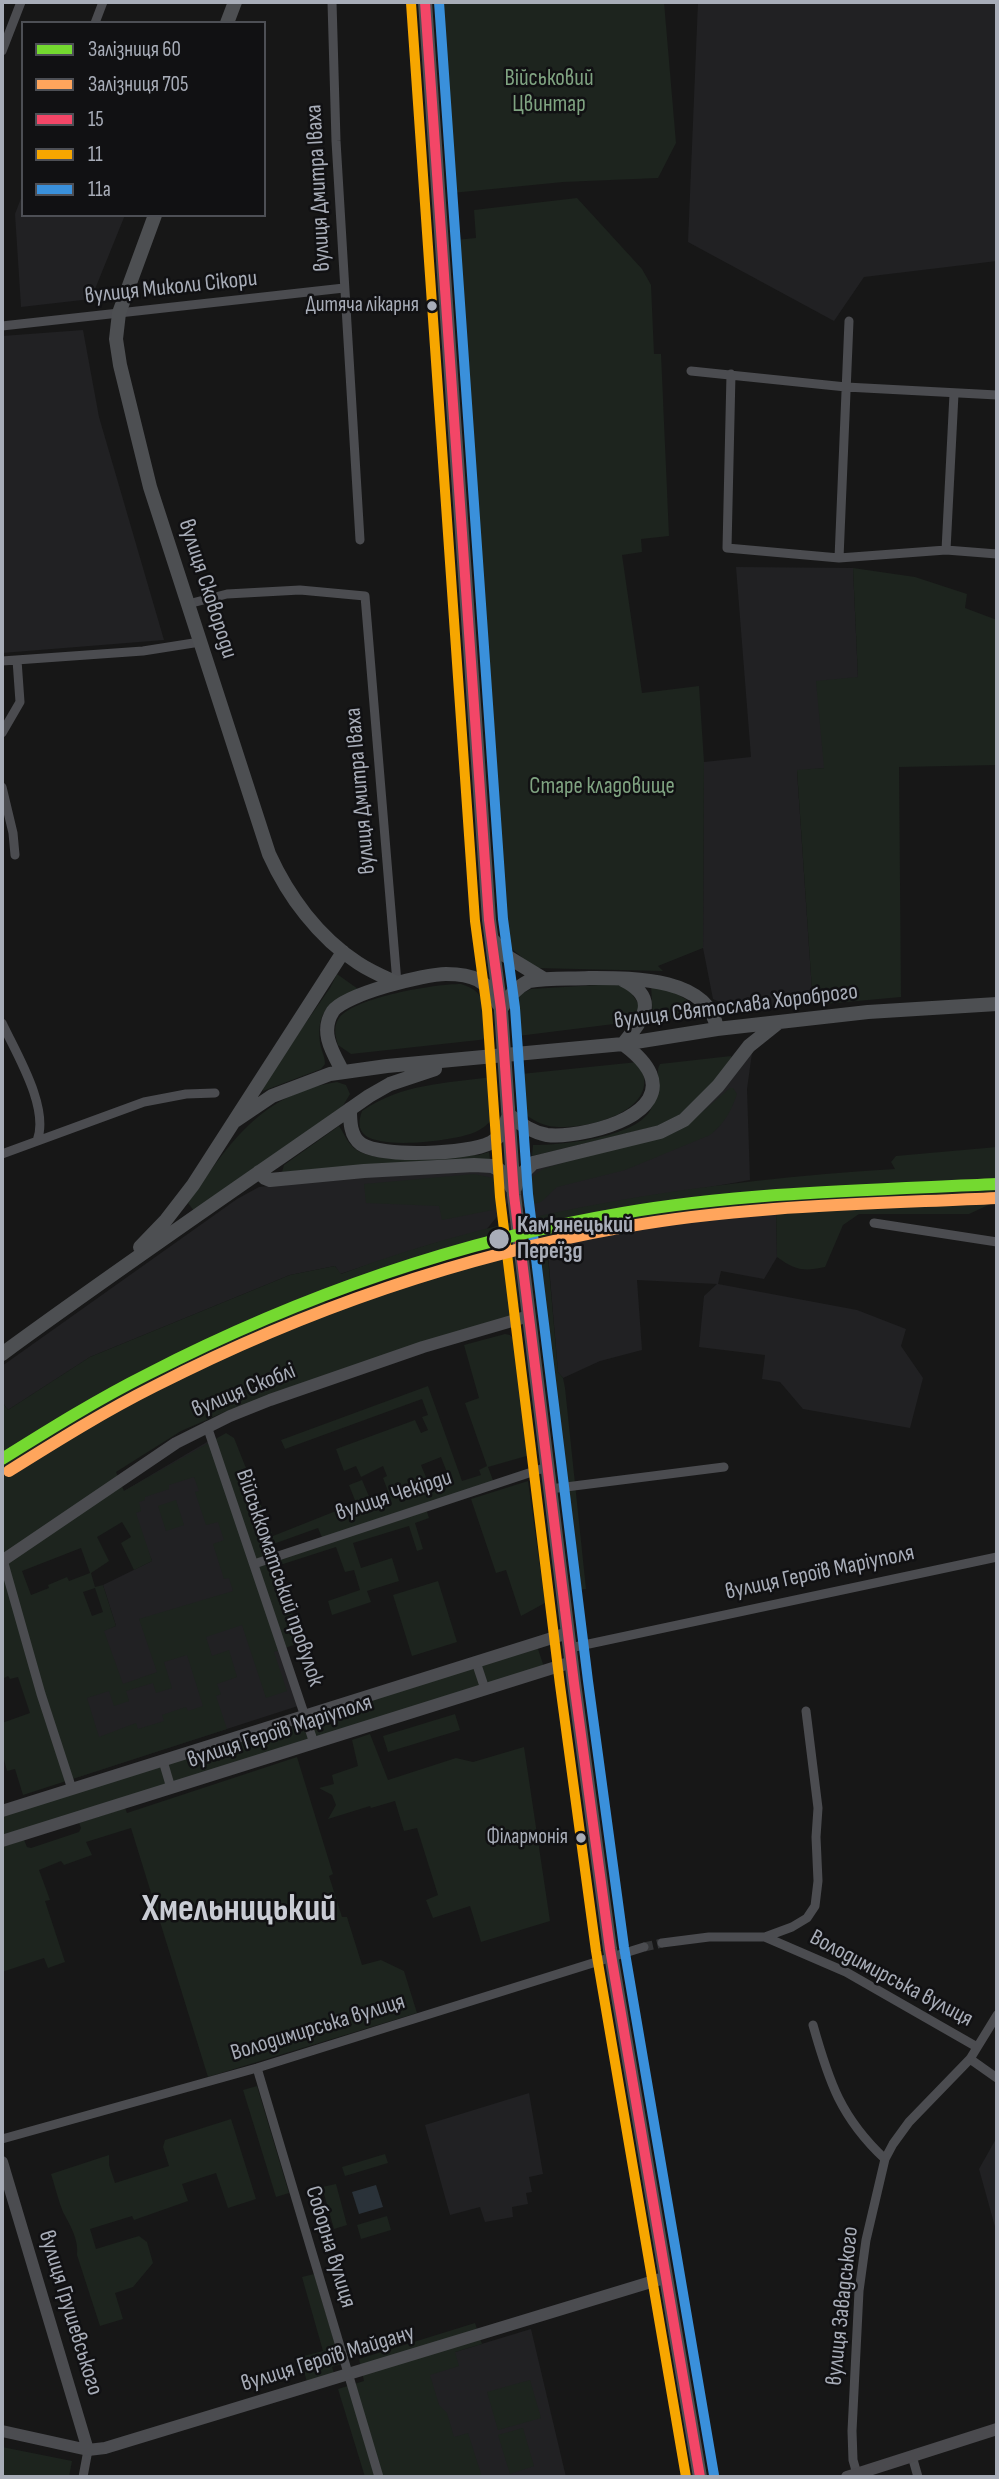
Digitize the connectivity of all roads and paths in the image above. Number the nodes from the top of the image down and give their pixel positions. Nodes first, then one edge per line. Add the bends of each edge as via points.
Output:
1 (21, 2) edge
2 (103, 2) edge
3 (235, 2) edge
4 (332, 2) edge
5 (425, 2) edge
6 (96, 21) edge
7 (228, 21) edge
8 (2, 51) edge
9 (154, 217) edge
10 (344, 288) junction
11 (119, 313) junction
12 (849, 321) dead end
13 (2, 326) edge
14 (691, 371) dead end
15 (731, 374) junction
16 (846, 387) junction
17 (954, 394) junction
18 (997, 395) edge
19 (360, 540) dead end
20 (946, 550) junction
21 (997, 554) edge
22 (839, 558) junction
23 (188, 604) junction
24 (200, 642) junction
25 (18, 660) junction
26 (2, 661) edge
27 (2, 733) edge
28 (2, 787) edge
29 (15, 855) dead end
30 (492, 938) junction
31 (344, 952) junction
32 (619, 978) junction
33 (544, 979) junction
34 (397, 983) junction
35 (997, 1004) edge
36 (501, 1010) junction
37 (779, 1022) junction
38 (2, 1023) edge
39 (717, 1029) junction
40 (623, 1044) junction
41 (481, 1059) junction
42 (343, 1072) junction
43 (215, 1093) dead end
44 (350, 1109) junction
45 (508, 1112) junction
46 (235, 1121) junction
47 (37, 1141) junction
48 (2, 1154) edge
49 (259, 1172) junction
50 (514, 1194) junction
51 (874, 1223) dead end
52 (997, 1242) edge
53 (122, 1266) junction
54 (529, 1316) junction
55 (2, 1354) edge
56 (206, 1426) junction
57 (547, 1467) junction
58 (724, 1467) dead end
59 (550, 1489) junction
60 (997, 1557) edge
61 (2, 1560) edge
62 (254, 1564) junction
63 (568, 1633) junction
64 (571, 1655) junction
65 (476, 1662) junction
66 (485, 1689) junction
67 (806, 1710) dead end
68 (305, 1716) junction
69 (314, 1743) junction
70 (163, 1761) junction
71 (171, 1788) junction
72 (72, 1789) junction
73 (2, 1811) edge
74 (2, 1841) edge
75 (765, 1937) junction
76 (662, 1943) tunnel mouth
77 (644, 1947) tunnel mouth
78 (611, 1958) junction
79 (997, 2015) edge
80 (813, 2025) dead end
81 (977, 2047) junction
82 (970, 2059) junction
83 (257, 2068) junction
84 (997, 2078) edge
85 (2, 2139) edge
86 (885, 2159) junction
87 (2, 2162) edge
88 (664, 2278) junction
89 (349, 2375) junction
90 (997, 2429) edge
91 (2, 2431) edge
92 (88, 2450) junction
93 (912, 2456) junction
94 (852, 2475) edge
95 (83, 2477) edge
96 (379, 2477) edge
97 (700, 2477) edge
98 (918, 2477) edge

1 - 8 street
2 - 6 street
3 - 7 main road
4 - 10 street, вулиця Дмитра Іваха
5 - 30 main road
9 - 11 main road, вулиця Сковороди
10 - 11 street, вулиця Миколи Сікори
10 - 19 street, вулиця Дмитра Іваха
11 - 13 street, вулиця Миколи Сікори
11 - 23 main road, вулиця Сковороди via 116,339 129,406
12 - 16 street
14 - 15 street
15 - 16 street
15 - 22 street via 727,548
16 - 17 street
16 - 22 street
17 - 18 street
17 - 20 street
20 - 21 street
20 - 22 street
23 - 24 main road, вулиця Сковороди
23 - 34 street, вулиця Дмитра Іваха via 227,594 300,590 365,596
24 - 25 street
24 - 31 main road, вулиця Сковороди via 277,872 294,901
25 - 26 street
25 - 27 street via 20,702
28 - 29 street
30 - 33 main road via 503,954
30 - 36 main road
31 - 34 main road, вулиця Сковороди
31 - 46 main road
32 - 33 main road
32 - 39 main road via 653,980 680,989 700,1000 715,1017
32 - 40 main road via 635,986 646,1007
33 - 36 main road via 520,986
34 - 36 main road via 444,974 471,976 484,984
34 - 42 main road via 347,1000 332,1012 327,1038
35 - 37 main road, вулиця Святослава Хороброго
36 - 45 main road, bridge
37 - 39 main road, вулиця Святослава Хороброго
37 - 50 main road via 749,1046 684,1120 647,1135 534,1163 518,1178
38 - 47 street via 34,1095 41,1130
39 - 40 main road, вулиця Святослава Хороброго
40 - 41 main road, вулиця Святослава Хороброго
40 - 45 main road via 645,1062 652,1083 650,1099 634,1116 568,1136 532,1131
41 - 42 main road, вулиця Святослава Хороброго
41 - 44 main road, вулиця Святослава Хороброго via 416,1074
42 - 46 main road, вулиця Святослава Хороброго via 272,1096
43 - 47 street via 144,1102
44 - 45 main road via 352,1130 360,1143 400,1153 489,1144 504,1129
44 - 49 main road, вулиця Святослава Хороброго
45 - 50 main road
46 - 53 main road, вулиця Святослава Хороброго via 166,1220
47 - 48 street
49 - 50 main road via 270,1180 492,1166 504,1174
49 - 53 main road, вулиця Святослава Хороброго
50 - 54 main road
51 - 52 street
53 - 55 main road, вулиця Святослава Хороброго
54 - 56 street, вулиця Скоблі via 423,1347
54 - 57 main road
56 - 61 street, вулиця Скоблі
56 - 62 street, Військкоматський провулок
57 - 59 main road
57 - 62 street, вулиця Чекірди
58 - 59 street
59 - 63 main road
60 - 64 street, вулиця Героїв Маріуполя
61 - 72 street
62 - 68 street, Військкоматський провулок
63 - 64 main road
63 - 65 street, вулиця Героїв Маріуполя
64 - 66 street, вулиця Героїв Маріуполя
64 - 78 main road
65 - 66 street
65 - 68 street, вулиця Героїв Маріуполя
66 - 69 street, вулиця Героїв Маріуполя
67 - 75 street via 818,1808 815,1906 807,1918
68 - 69 street, Військкоматський провулок
68 - 70 street, вулиця Героїв Маріуполя
69 - 71 street, вулиця Героїв Маріуполя
70 - 71 street
70 - 72 street, вулиця Героїв Маріуполя
71 - 74 street, вулиця Героїв Маріуполя
72 - 73 street, вулиця Героїв Маріуполя
75 - 76 street, Володимирська вулиця
75 - 81 street, Володимирська вулиця via 846,1972
77 - 78 street, Володимирська вулиця
78 - 83 street, Володимирська вулиця
78 - 88 main road
79 - 81 street, вулиця Завадського
80 - 86 street via 843,2110
81 - 82 street, вулиця Завадського
82 - 84 street
82 - 86 street, вулиця Завадського via 909,2122
83 - 85 street, Володимирська вулиця
83 - 89 street, Соборна вулиця
86 - 94 street, вулиця Завадського via 859,2291
87 - 92 street, вулиця Грушевського
88 - 89 street, вулиця Героїв Майдану
88 - 97 main road
89 - 92 street, вулиця Героїв Майдану
89 - 96 street, Соборна вулиця
90 - 93 main road
91 - 92 street, вулиця Героїв Майдану
92 - 95 street, вулиця Грушевського
93 - 94 main road
93 - 98 street

